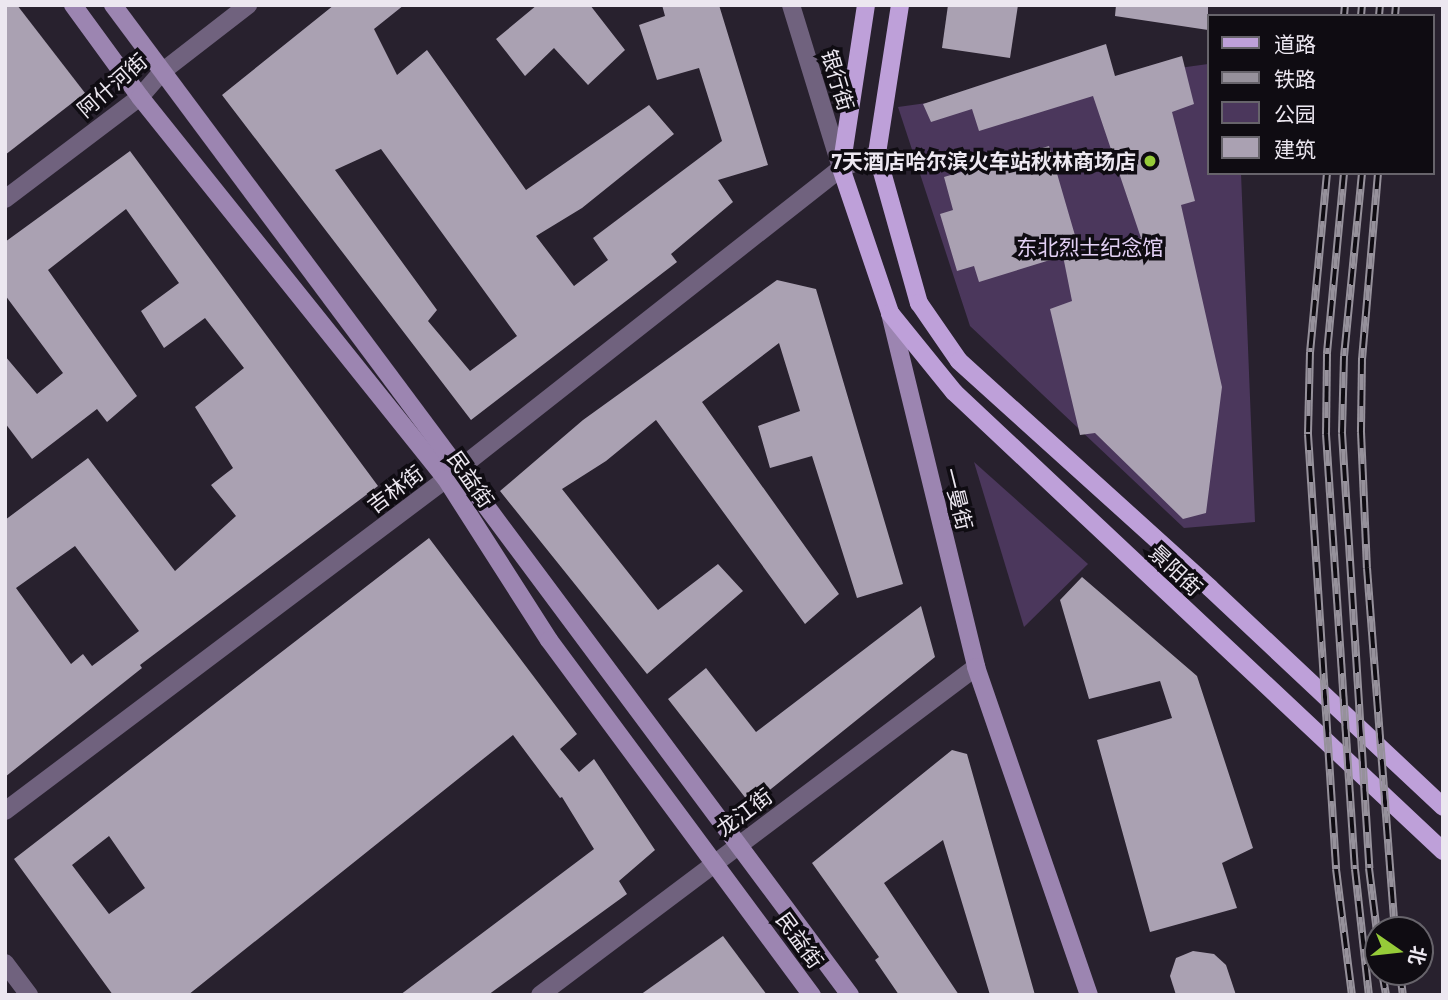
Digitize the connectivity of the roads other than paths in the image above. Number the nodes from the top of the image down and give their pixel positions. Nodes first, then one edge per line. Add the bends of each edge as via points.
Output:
1 (73, 5) edge
2 (113, 5) edge
3 (248, 5) edge
4 (791, 5) edge
5 (866, 5) edge
6 (900, 5) edge
7 (163, 71) junction
8 (140, 97) junction
9 (877, 154) junction
10 (841, 168) junction
11 (5, 199) edge
12 (890, 313) junction
13 (452, 473) junction
14 (976, 667) junction
15 (1443, 807) edge
16 (5, 811) edge
17 (738, 845) junction
18 (1443, 851) edge
19 (715, 863) junction
20 (5, 963) edge
21 (29, 995) edge
22 (540, 995) edge
23 (812, 995) edge
24 (850, 995) edge
25 (1089, 995) edge

1 - 8 main road, 民益街
2 - 7 main road, 民益街
3 - 7 street, 阿什河街
4 - 10 street, 银行街
5 - 10 main road, 一曼街
6 - 9 main road
7 - 8 street, 阿什河街
7 - 13 main road, 民益街
8 - 11 street, 阿什河街
8 - 13 main road, 民益街
9 - 10 street, 吉林街
9 - 15 main road, 景阳街 via 919,303 959,361
10 - 12 main road, 一曼街
10 - 13 street, 吉林街
12 - 14 main road, 一曼街
12 - 18 main road, 景阳街 via 954,392
13 - 16 street, 吉林街
13 - 17 main road, 民益街
13 - 19 main road, 民益街 via 549,640
14 - 17 street, 龙江街
14 - 25 main road, 一曼街
17 - 19 street, 龙江街
17 - 24 main road, 民益街
19 - 22 street, 龙江街
19 - 23 main road, 民益街
20 - 21 street

